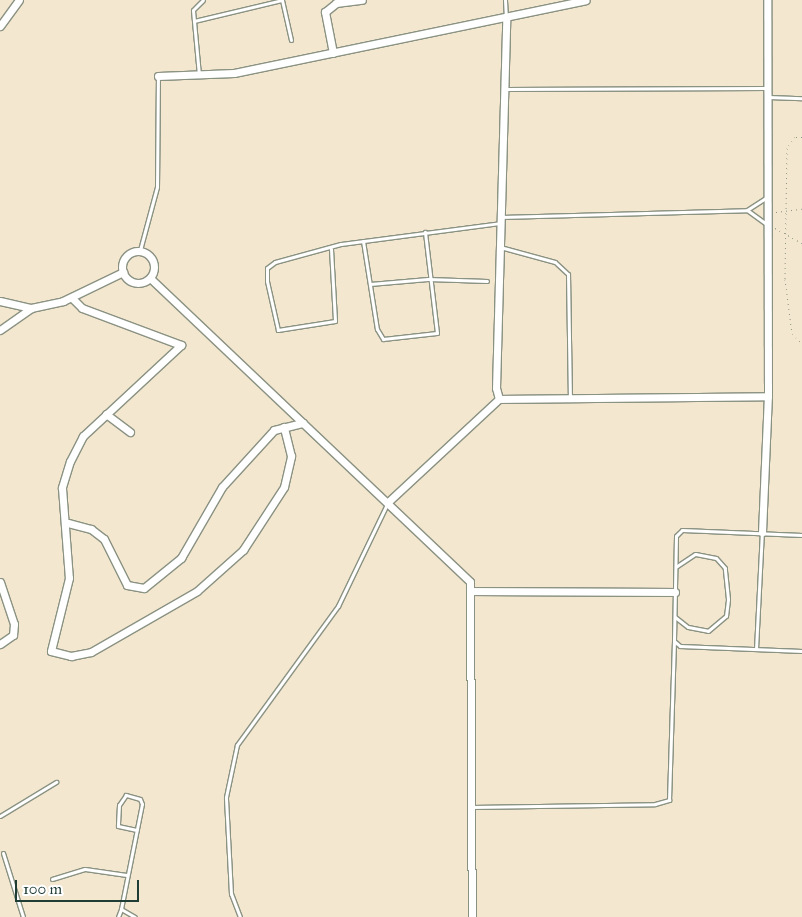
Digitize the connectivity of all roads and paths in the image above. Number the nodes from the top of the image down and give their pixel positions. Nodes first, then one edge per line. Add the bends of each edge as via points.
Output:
1 (19, 0) edge
2 (203, 0) edge
3 (282, 0) edge
4 (362, 0) edge
5 (505, 0) edge
6 (586, 0) edge
7 (767, 0) edge
8 (336, 1) edge
9 (506, 19) junction
10 (194, 21) junction
11 (0, 26) edge
12 (291, 40) dead end
13 (333, 53) junction
14 (158, 76) joint
15 (199, 76) junction
16 (767, 88) junction
17 (504, 89) junction
18 (767, 97) junction
19 (802, 98) edge
20 (802, 137) edge
21 (768, 197) junction
22 (802, 209) edge
23 (748, 210) junction
24 (786, 211) junction
25 (768, 213) junction
26 (500, 220) junction
27 (768, 225) junction
28 (425, 232) junction
29 (786, 233) junction
30 (363, 241) junction
31 (802, 244) edge
32 (500, 247) junction
33 (331, 248) junction
34 (140, 250) junction
35 (123, 272) junction
36 (150, 278) junction
37 (428, 279) junction
38 (487, 281) dead end
39 (370, 284) junction
40 (72, 298) junction
41 (0, 301) edge
42 (31, 308) junction
43 (0, 330) edge
44 (802, 343) edge
45 (570, 396) junction
46 (768, 396) junction
47 (499, 399) junction
48 (106, 414) junction
49 (302, 423) junction
50 (284, 427) junction
51 (130, 432) dead end
52 (388, 502) junction
53 (68, 523) junction
54 (762, 532) junction
55 (802, 535) edge
56 (676, 567) junction
57 (0, 582) edge
58 (471, 591) junction
59 (675, 592) junction
60 (675, 616) junction
61 (674, 641) junction
62 (0, 644) edge
63 (756, 649) junction
64 (802, 651) edge
65 (56, 782) dead end
66 (472, 807) junction
67 (0, 816) edge
68 (137, 830) junction
69 (3, 853) dead end
70 (127, 875) junction
71 (52, 879) dead end
72 (120, 909) junction
73 (23, 917) edge
74 (118, 917) edge
75 (135, 917) edge
76 (240, 917) edge
77 (472, 917) edge

1 - 11 street
2 - 10 lane via 193,10
3 - 10 lane
3 - 12 lane
4 - 8 street
5 - 9 lane
6 - 9 street
7 - 16 street
8 - 13 street via 325,12
9 - 13 street
9 - 17 street
10 - 15 lane
13 - 15 street
14 - 15 street
14 - 34 lane via 157,187
16 - 17 lane
16 - 18 street
17 - 26 street
18 - 19 lane
18 - 21 street
20 - 24 path via 795,137 787,148
21 - 23 lane
21 - 25 street
22 - 24 path
23 - 26 lane
23 - 27 lane
24 - 25 path
24 - 29 path
25 - 27 street
26 - 28 lane
26 - 32 street
27 - 29 path
27 - 46 street
28 - 30 lane
28 - 37 lane
29 - 31 path
29 - 44 path via 792,334
30 - 33 lane
30 - 39 lane
32 - 45 lane via 555,262 568,274
32 - 47 street
33 - 33 lane via 276,262 267,268 272,315 278,330 335,321
34 - 35 street via 124,258
34 - 36 street via 154,262
35 - 36 street via 132,282
35 - 40 street
36 - 49 street
37 - 38 lane
37 - 39 lane
37 - 39 lane via 437,333 383,339 377,329
40 - 42 street
40 - 48 street via 82,308 181,345
41 - 42 street
42 - 43 street
45 - 46 street
45 - 47 street
46 - 54 street
47 - 52 street
48 - 51 street
48 - 53 street via 83,436 70,461 62,488
49 - 50 street
49 - 52 street
50 - 53 street via 274,430 222,487 181,558 144,588 127,585 104,539 91,529
50 - 53 street via 291,456 284,487 243,550 197,591 91,652 71,656 51,651 69,578
52 - 58 street via 460,569 470,582
52 - 76 lane via 338,606 237,745 226,797 231,894
54 - 55 lane
54 - 56 lane via 682,530 676,536
54 - 63 lane
56 - 59 lane
56 - 60 lane via 695,554 716,558 725,568 728,599 726,616 708,631 688,627
57 - 62 street via 14,624 13,635
58 - 59 street
58 - 66 street
59 - 60 lane
60 - 61 lane
61 - 63 lane via 680,646
61 - 66 lane via 668,800 655,804
63 - 64 lane
65 - 67 lane
66 - 77 street
68 - 68 lane via 140,799 126,795 119,805 118,826
68 - 70 lane
69 - 73 lane
70 - 71 lane via 85,870
70 - 72 lane
72 - 74 lane
72 - 75 lane

